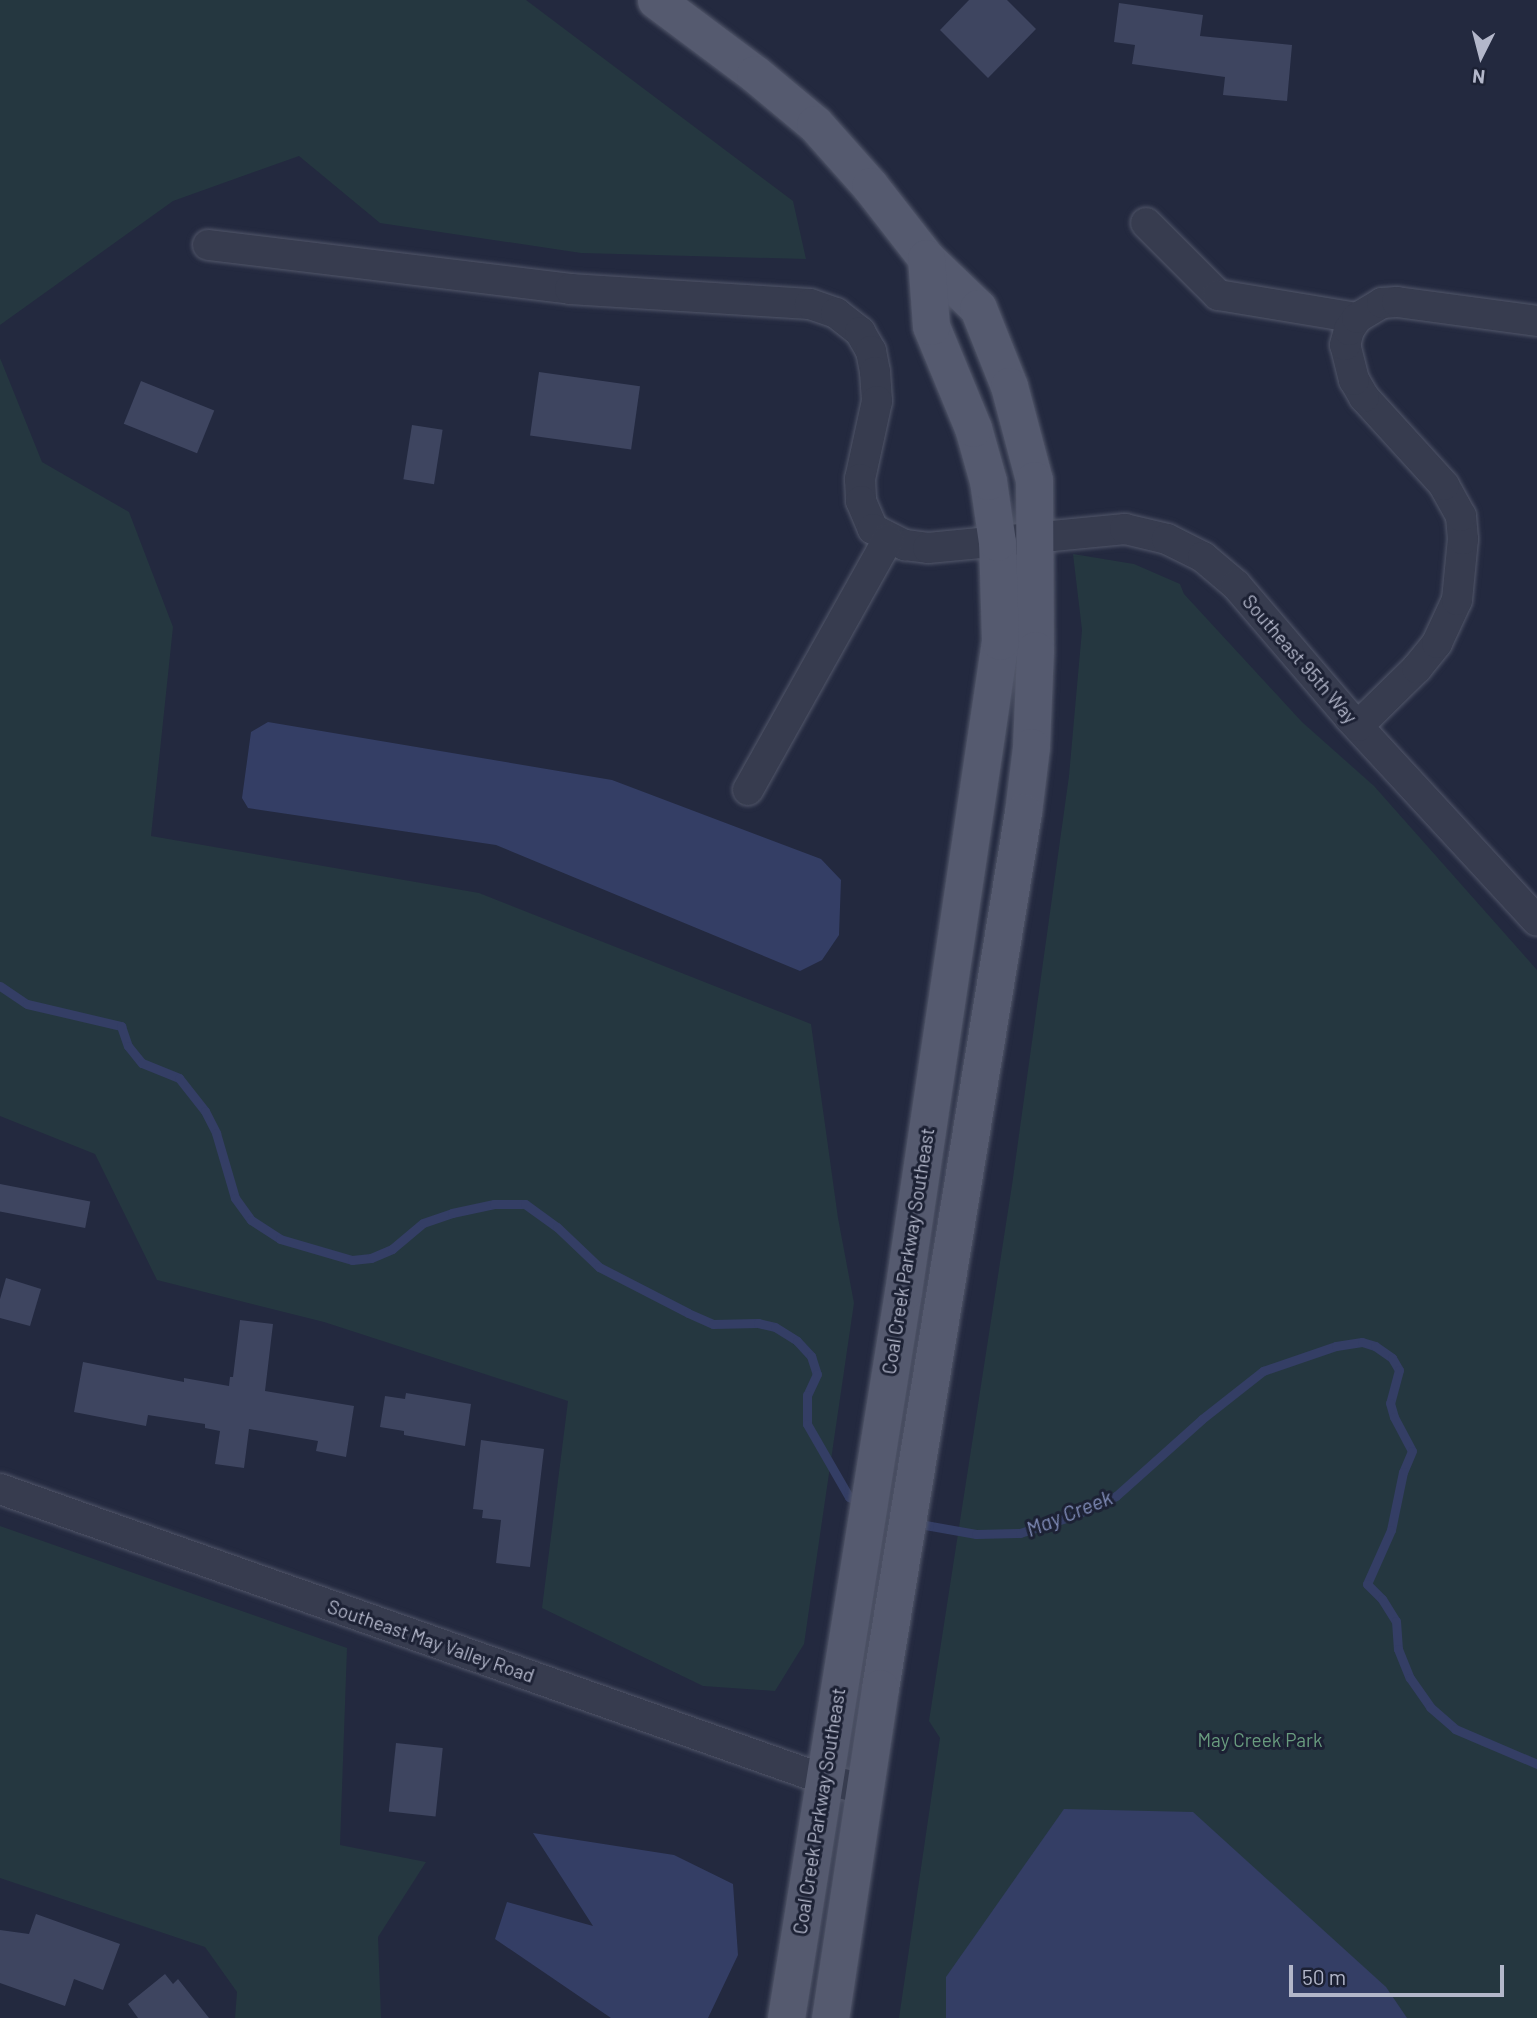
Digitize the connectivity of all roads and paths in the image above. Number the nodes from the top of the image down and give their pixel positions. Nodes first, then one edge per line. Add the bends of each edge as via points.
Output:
1 (656, 0) edge
2 (1146, 223) dead end
3 (208, 245) dead end
4 (926, 258) junction
5 (1357, 318) junction
6 (1537, 321) edge
7 (1037, 538) junction
8 (888, 539) junction
9 (997, 542) junction
10 (1358, 726) junction
11 (748, 790) dead end
12 (1537, 921) edge
13 (0, 1489) edge
14 (823, 1779) junction
15 (864, 1789) junction
16 (786, 2018) edge
17 (830, 2018) edge

1 - 4 main road via 815,124
2 - 5 street via 1219,295
3 - 8 street via 570,289 810,304 836,313 860,332 871,351 877,401 865,445 861,501 873,529
4 - 7 main road via 978,308 1004,373 1034,480
4 - 9 main road, Coal Creek Parkway Southeast via 931,326 973,428 988,481
5 - 6 street via 1382,303 1397,302
5 - 10 street via 1345,345 1354,380 1444,485 1461,516 1463,539 1457,600 1437,643
7 - 9 street, Southeast 95th Way
7 - 10 street, Southeast 95th Way via 1125,529 1167,539 1203,557 1236,585
7 - 15 main road via 1034,692 1023,812
8 - 9 street, Southeast 95th Way via 928,548
8 - 11 street
9 - 14 main road, Coal Creek Parkway Southeast via 1000,641 903,1292
10 - 12 street, Southeast 95th Way
13 - 14 street, Southeast May Valley Road
14 - 15 street, Southeast May Valley Road
14 - 16 main road, Coal Creek Parkway Southeast
15 - 17 main road

